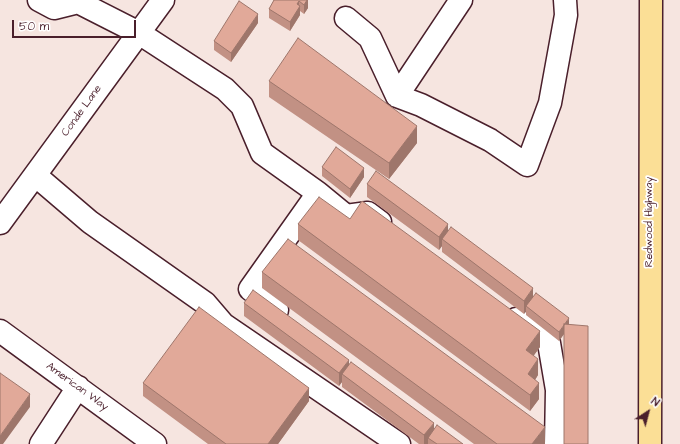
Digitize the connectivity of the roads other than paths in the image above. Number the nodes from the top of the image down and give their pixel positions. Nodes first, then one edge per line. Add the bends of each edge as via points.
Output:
1 (39, 0) edge
2 (163, 0) edge
3 (461, 0) edge
4 (565, 0) edge
5 (651, 0) edge
6 (346, 18) dead end
7 (139, 33) junction
8 (397, 96) junction
9 (35, 175) junction
10 (318, 193) junction
11 (0, 223) edge
12 (394, 232) edge
13 (497, 306) edge
14 (293, 323) edge
15 (0, 331) edge
16 (78, 387) junction
17 (537, 421) edge
18 (556, 439) edge
19 (41, 444) edge
20 (155, 444) edge
21 (399, 444) edge
22 (650, 444) edge

1 - 7 street via 54,8 78,2
2 - 7 street, Conde Lane
3 - 8 street
4 - 8 street via 566,14 550,103 527,165 490,140 421,105
5 - 22 highway, Redwood Highway
6 - 8 street via 370,38
7 - 9 street, Conde Lane
7 - 10 street via 225,89 242,106 262,153
9 - 11 street, Conde Lane
9 - 21 street via 90,222 205,303 223,324
10 - 12 street via 346,216 368,213
10 - 14 street via 289,248 250,289
13 - 18 street via 549,343 557,390
15 - 16 street, American Way
16 - 19 street
16 - 20 street, American Way
17 - 18 street

